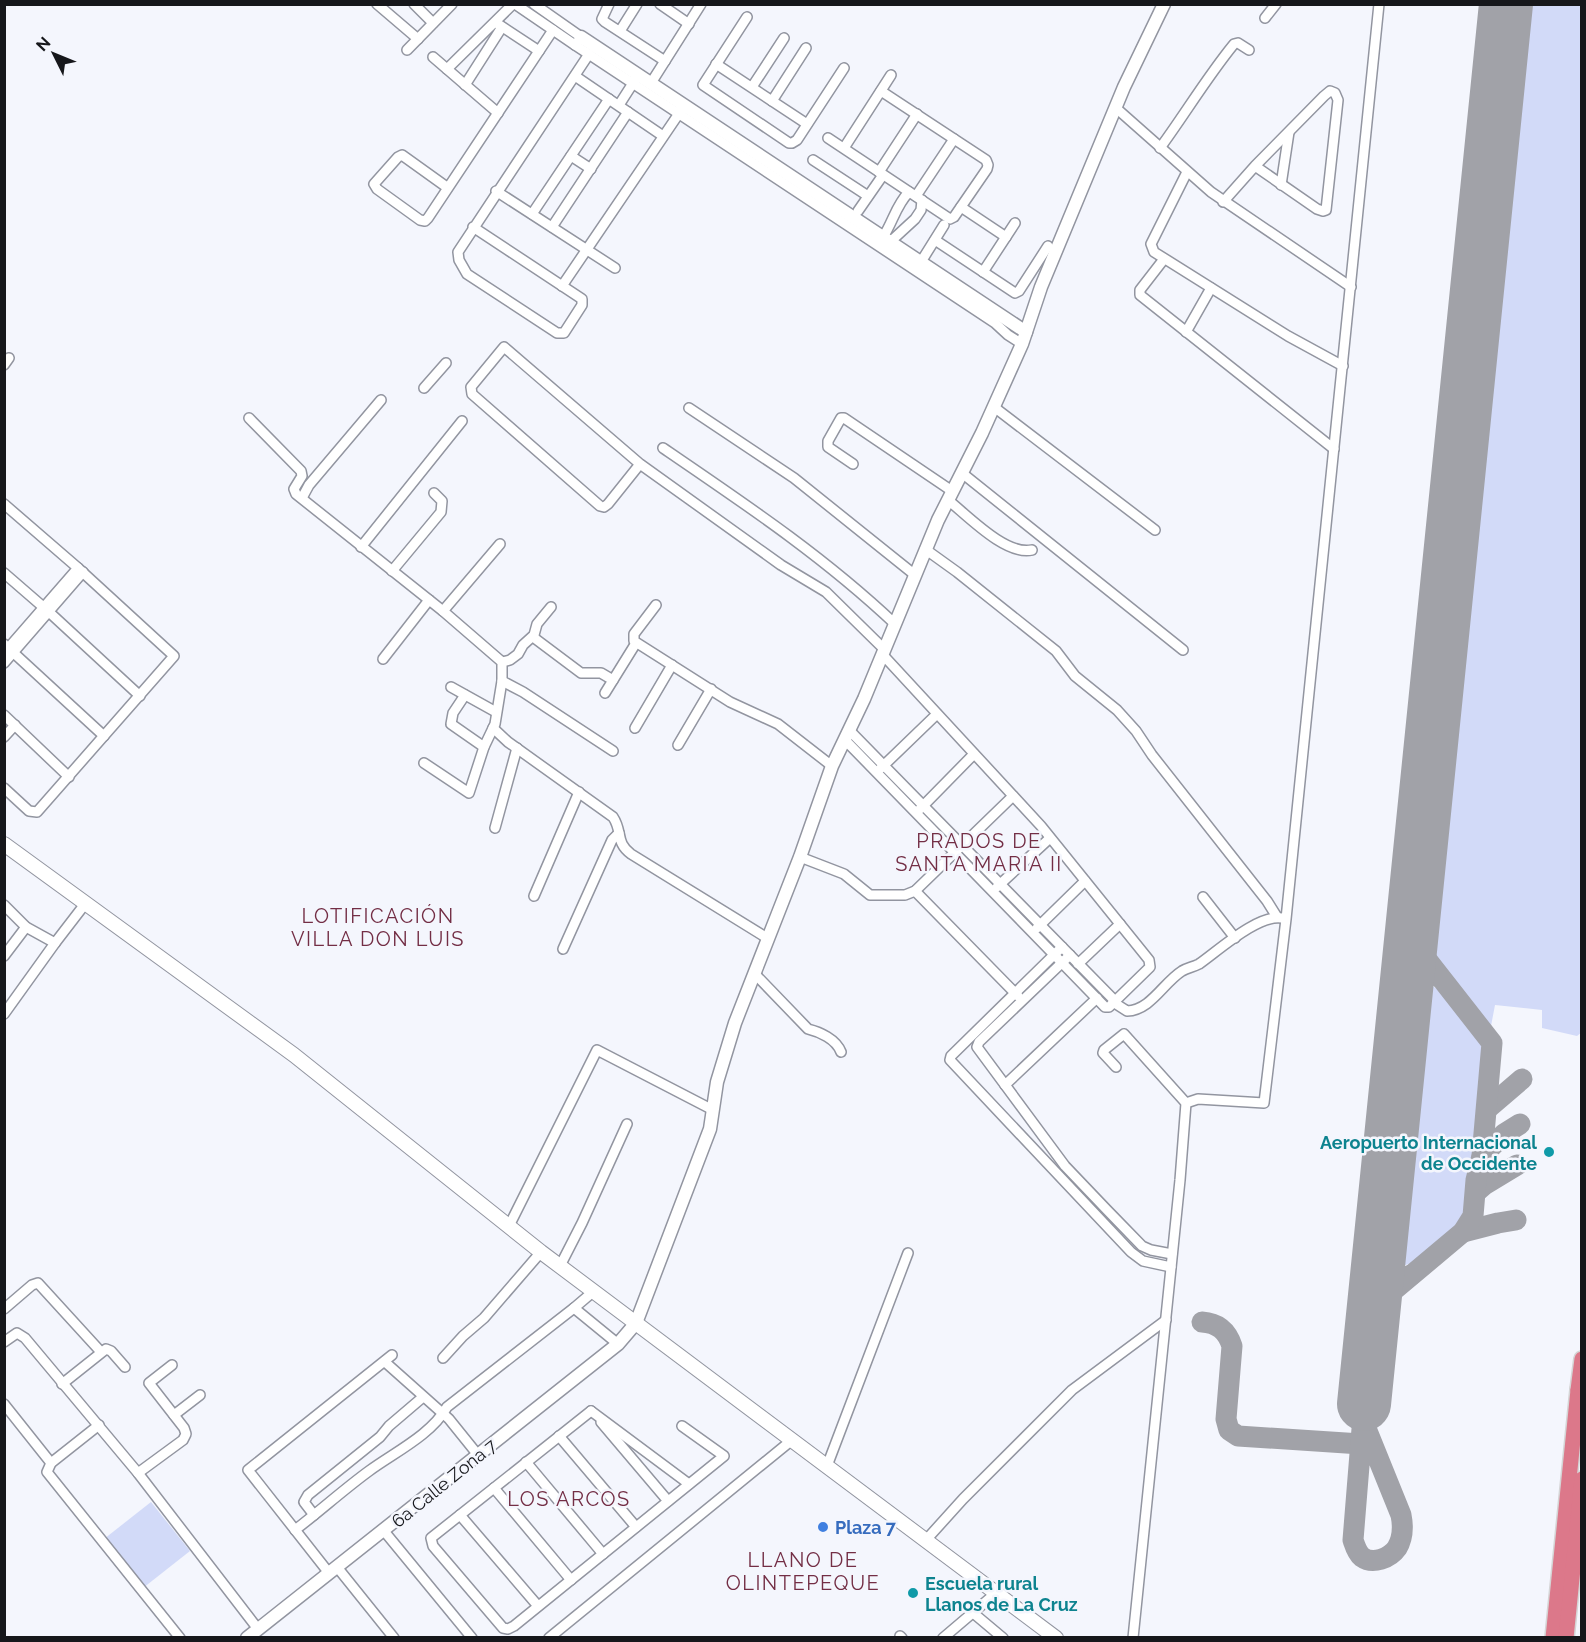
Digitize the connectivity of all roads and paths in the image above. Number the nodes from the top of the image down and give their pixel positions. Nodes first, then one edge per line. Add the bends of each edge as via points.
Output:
1 (378, 4) edge
2 (414, 4) edge
3 (452, 4) edge
4 (514, 4) edge
5 (534, 4) edge
6 (609, 4) edge
7 (637, 4) edge
8 (660, 4) edge
9 (1164, 4) edge
10 (1276, 4) edge
11 (1367, 4) edge
12 (698, 6) edge
13 (1379, 8) edge
14 (747, 17) dead end
15 (1265, 18) dead end
16 (433, 23) junction
17 (689, 24) junction
18 (499, 25) junction
19 (553, 30) junction
20 (620, 31) junction
21 (784, 38) dead end
22 (418, 39) junction
23 (578, 41) junction
24 (806, 48) dead end
25 (407, 50) dead end
26 (1249, 50) dead end
27 (539, 51) junction
28 (589, 54) junction
29 (434, 57) dead end
30 (665, 61) junction
31 (716, 64) junction
32 (844, 68) dead end
33 (447, 69) junction
34 (891, 75) dead end
35 (574, 76) junction
36 (635, 79) junction
37 (651, 83) junction
38 (465, 84) junction
39 (752, 87) junction
40 (881, 91) junction
41 (609, 99) junction
42 (772, 101) junction
43 (619, 105) junction
44 (1116, 108) junction
45 (681, 110) junction
46 (628, 112) junction
47 (498, 113) junction
48 (917, 114) junction
49 (807, 124) junction
50 (1289, 132) junction
51 (663, 136) junction
52 (828, 138) dead end
53 (954, 139) junction
54 (844, 148) junction
55 (1160, 148) junction
56 (571, 156) junction
57 (813, 160) dead end
58 (1255, 166) junction
59 (591, 170) junction
60 (1188, 172) junction
61 (881, 173) junction
62 (1281, 185) junction
63 (448, 188) junction
64 (496, 191) junction
65 (868, 196) junction
66 (916, 196) junction
67 (1223, 202) junction
68 (961, 207) junction
69 (858, 211) dead end
70 (532, 214) junction
71 (1015, 223) dead end
72 (944, 225) dead end
73 (473, 227) junction
74 (552, 227) junction
75 (1006, 237) junction
76 (886, 240) junction
77 (935, 240) junction
78 (1048, 246) dead end
79 (586, 250) junction
80 (924, 257) dead end
81 (1164, 259) junction
82 (615, 268) dead end
83 (983, 272) junction
84 (562, 286) junction
85 (1351, 287) junction
86 (1211, 288) junction
87 (1026, 332) junction
88 (1186, 332) junction
89 (1022, 344) junction
90 (446, 363) dead end
91 (1343, 366) junction
92 (424, 388) dead end
93 (381, 400) dead end
94 (994, 407) junction
95 (690, 408) dead end
96 (249, 418) dead end
97 (462, 421) dead end
98 (663, 448) dead end
99 (1334, 449) junction
100 (640, 464) junction
101 (853, 464) dead end
102 (962, 473) junction
103 (434, 493) dead end
104 (950, 496) junction
105 (302, 498) junction
106 (4, 504) edge
107 (1155, 530) dead end
108 (500, 544) dead end
109 (362, 547) junction
110 (925, 549) junction
111 (1032, 550) dead end
112 (81, 570) junction
113 (392, 571) junction
114 (4, 573) edge
115 (915, 575) junction
116 (429, 600) junction
117 (656, 605) dead end
118 (551, 607) dead end
119 (46, 609) junction
120 (443, 611) junction
121 (896, 624) junction
122 (533, 637) junction
123 (636, 643) junction
124 (8, 649) edge
125 (1183, 650) dead end
126 (884, 652) junction
127 (383, 659) dead end
128 (502, 662) junction
129 (4, 663) edge
130 (672, 665) junction
131 (614, 680) junction
132 (502, 681) junction
133 (451, 687) dead end
134 (711, 689) junction
135 (605, 693) dead end
136 (465, 694) junction
137 (140, 696) junction
138 (496, 712) junction
139 (937, 714) junction
140 (4, 716) edge
141 (15, 725) junction
142 (493, 728) junction
143 (635, 728) dead end
144 (847, 735) junction
145 (104, 736) junction
146 (4, 737) edge
147 (678, 745) dead end
148 (484, 747) junction
149 (517, 748) junction
150 (613, 751) dead end
151 (974, 754) junction
152 (424, 763) dead end
153 (832, 766) junction
154 (884, 766) junction
155 (876, 773) junction
156 (69, 777) junction
157 (4, 788) edge
158 (579, 792) junction
159 (1013, 796) junction
160 (923, 805) junction
161 (916, 813) junction
162 (495, 828) dead end
163 (618, 833) junction
164 (1050, 838) junction
165 (4, 844) edge
166 (962, 845) junction
167 (954, 852) junction
168 (800, 857) junction
169 (1085, 881) junction
170 (997, 888) junction
171 (915, 891) junction
172 (534, 896) dead end
173 (1203, 897) dead end
174 (85, 904) junction
175 (4, 905) edge
176 (1282, 918) junction
177 (1120, 924) junction
178 (1041, 925) junction
179 (26, 927) junction
180 (1033, 932) junction
181 (766, 938) junction
182 (1235, 939) junction
183 (55, 943) junction
184 (562, 949) dead end
185 (1060, 955) junction
186 (4, 956) edge
187 (1078, 964) junction
188 (754, 973) junction
189 (1019, 997) junction
190 (1096, 998) junction
191 (1112, 1004) junction
192 (4, 1014) edge
193 (841, 1052) dead end
194 (1116, 1067) dead end
195 (1005, 1085) junction
196 (1186, 1103) junction
197 (713, 1110) junction
198 (627, 1124) dead end
199 (1057, 1156) junction
200 (1048, 1164) junction
201 (1065, 1166) junction
202 (1056, 1173) junction
203 (1107, 1210) junction
204 (1099, 1218) junction
205 (509, 1226) junction
206 (541, 1252) junction
207 (908, 1253) dead end
208 (1172, 1254) junction
209 (560, 1266) junction
210 (1171, 1267) junction
211 (594, 1291) junction
212 (574, 1308) junction
213 (4, 1309) edge
214 (1166, 1320) junction
215 (636, 1323) junction
216 (4, 1342) edge
217 (618, 1344) junction
218 (101, 1352) junction
219 (443, 1358) dead end
220 (1581, 1359) edge
221 (172, 1365) dead end
222 (125, 1367) dead end
223 (62, 1384) junction
224 (1580, 1393) edge
225 (200, 1395) dead end
226 (423, 1397) junction
227 (4, 1404) edge
228 (591, 1411) junction
229 (444, 1414) junction
230 (174, 1415) junction
231 (99, 1425) junction
232 (682, 1426) dead end
233 (559, 1436) junction
234 (380, 1437) junction
235 (792, 1440) junction
236 (392, 1455) junction
237 (478, 1455) junction
238 (526, 1462) junction
239 (51, 1463) junction
240 (827, 1466) junction
241 (138, 1473) junction
242 (1581, 1479) edge
243 (689, 1484) junction
244 (494, 1488) junction
245 (668, 1501) junction
246 (314, 1515) junction
247 (460, 1515) junction
248 (636, 1527) junction
249 (295, 1530) junction
250 (384, 1531) junction
251 (926, 1540) junction
252 (603, 1554) junction
253 (333, 1570) junction
254 (571, 1580) junction
255 (996, 1593) junction
256 (538, 1606) junction
257 (972, 1612) junction
258 (258, 1629) junction
259 (248, 1637) edge
260 (180, 1638) edge
261 (394, 1638) edge
262 (472, 1638) edge
263 (549, 1638) edge
264 (943, 1638) edge
265 (1003, 1638) edge
266 (1056, 1638) edge
267 (1132, 1638) edge
268 (1553, 1638) edge
269 (1566, 1638) edge

1 - 22 street
2 - 16 street
3 - 16 street
4 - 18 street
4 - 19 street
5 - 23 street
6 - 20 street via 602,18
7 - 20 street
8 - 17 street
9 - 44 street, 6a Calle Zona 7
10 - 15 street
11 - 13 street
12 - 17 street
13 - 85 street
14 - 31 street
16 - 22 street
17 - 30 street
18 - 27 street
18 - 33 street
18 - 38 street
19 - 23 street
19 - 27 street
20 - 30 street
21 - 39 street
22 - 25 street
23 - 28 street
23 - 36 street
24 - 42 street
26 - 55 street via 1234,44
27 - 47 street
28 - 35 street
28 - 36 street
29 - 33 street
30 - 37 street
31 - 39 street
31 - 49 street via 704,86 747,116 790,143 797,140
32 - 49 street
33 - 38 street
34 - 40 street
35 - 41 street
35 - 64 street
36 - 37 street
36 - 43 street
36 - 45 street
37 - 45 street
38 - 47 street
39 - 42 street
40 - 48 street
40 - 54 street
41 - 43 street
41 - 56 street
42 - 49 street
43 - 46 street
44 - 55 street
44 - 87 street, 6a Calle Zona 7
45 - 51 street
45 - 76 street
45 - 89 street
46 - 51 street
46 - 59 street
47 - 63 street
48 - 53 street
48 - 61 street
50 - 58 street
50 - 62 street
50 - 62 street via 1327,93 1335,93 1338,100 1327,208 1321,211
51 - 79 street
52 - 54 street
53 - 66 street
53 - 68 street via 988,165
54 - 61 street
55 - 60 street
56 - 59 street
56 - 70 street
57 - 65 street
58 - 62 street
58 - 67 street
59 - 74 street
60 - 67 street
60 - 81 street via 1151,244
61 - 65 street
61 - 66 street
63 - 63 street via 402,155 374,184 423,221
64 - 70 street
64 - 73 street
65 - 69 street
66 - 68 street via 950,219
66 - 76 street via 895,210
66 - 76 street via 921,210 915,219
67 - 85 street
68 - 75 street
70 - 74 street
71 - 75 street
72 - 77 street
73 - 84 street
73 - 84 street via 458,252 467,274 561,334 583,303
74 - 79 street
75 - 83 street
76 - 87 street
77 - 80 street
77 - 83 street
78 - 83 street via 1016,293
79 - 82 street
79 - 84 street
81 - 86 street
81 - 88 street via 1140,295
85 - 91 street
86 - 88 street
86 - 91 street
87 - 89 street, 6a Calle Zona 7
88 - 99 street
89 - 94 street, 6a Calle Zona 7
90 - 92 street
91 - 99 street
93 - 105 street
94 - 102 street, 6a Calle Zona 7
94 - 107 street
95 - 115 street via 794,478
96 - 105 street via 301,471 294,489
97 - 109 street
98 - 121 street via 794,538
99 - 176 street
100 - 100 street via 609,504 600,506 472,394 471,387 504,347
100 - 126 street via 781,565 823,590
101 - 104 street via 828,447 841,418
102 - 104 street, 6a Calle Zona 7
102 - 125 street
103 - 113 street via 442,501 441,512
104 - 110 street, 6a Calle Zona 7
104 - 111 street via 1005,545
105 - 109 street
106 - 112 street
108 - 120 street
109 - 113 street
110 - 115 street, 6a Calle Zona 7
110 - 176 street via 1058,653 1075,676 1129,722
112 - 119 street
112 - 137 street via 174,656
113 - 116 street
114 - 119 street
115 - 121 street, 6a Calle Zona 7
116 - 120 street
116 - 127 street
117 - 123 street via 634,634 632,639
118 - 122 street via 537,624
119 - 124 street
119 - 137 street
120 - 128 street
121 - 126 street, 6a Calle Zona 7
122 - 128 street via 514,657
122 - 131 street via 581,673 601,673
123 - 130 street
123 - 131 street
124 - 129 street
124 - 145 street
126 - 139 street
126 - 144 street, 6a Calle Zona 7
128 - 132 street
130 - 134 street
130 - 143 street
131 - 135 street
132 - 138 street
132 - 150 street
133 - 136 street
134 - 147 street
134 - 153 street via 778,724
136 - 138 street
136 - 148 street via 451,724
137 - 145 street
138 - 142 street
139 - 151 street
139 - 154 street
140 - 141 street
141 - 146 street
141 - 156 street
142 - 148 street
142 - 149 street
144 - 153 street, 6a Calle Zona 7
144 - 154 street
144 - 155 street
145 - 156 street
148 - 152 street via 469,793
149 - 158 street
149 - 162 street
151 - 159 street
151 - 160 street
153 - 168 street, 6a Calle Zona 7
154 - 155 street
154 - 160 street
155 - 161 street
156 - 157 street via 34,813
158 - 163 street via 613,817
158 - 172 street
159 - 164 street
159 - 166 street
160 - 161 street
160 - 166 street
161 - 167 street
163 - 181 street via 631,854
163 - 184 street
164 - 169 street
164 - 170 street
165 - 174 main road
166 - 167 street
166 - 170 street
167 - 170 street
167 - 171 street
168 - 171 street via 844,874 870,895 905,895
168 - 181 street, 6a Calle Zona 7
169 - 177 street
169 - 178 street
170 - 178 street
170 - 180 street
171 - 189 street
173 - 182 street
174 - 183 street
174 - 205 main road via 294,1055
175 - 179 street
176 - 182 street via 1256,924
176 - 196 street via 1264,1103
177 - 187 street
177 - 191 street via 1151,964
178 - 180 street
178 - 185 street
179 - 183 street
179 - 186 street
180 - 185 street
181 - 188 street, 6a Calle Zona 7
182 - 191 street via 1182,971 1141,1008 1127,1011
183 - 192 street
185 - 187 street via 1070,955
185 - 189 street
185 - 190 street
187 - 191 street
188 - 193 street via 808,1029 837,1044
188 - 197 street, 6a Calle Zona 7 via 722,1064
189 - 195 street via 977,1046
189 - 200 street via 950,1060
190 - 191 street
190 - 195 street
194 - 196 street via 1103,1053 1124,1034
195 - 199 street
196 - 208 street
197 - 205 street via 597,1050
197 - 215 street, 6a Calle Zona 7 via 706,1140
198 - 209 street
199 - 200 street
199 - 201 street
200 - 202 street
201 - 202 street
201 - 203 street
202 - 204 street
203 - 204 street
203 - 208 street via 1146,1248
204 - 210 street via 1143,1261
205 - 206 main road
206 - 209 main road
206 - 219 street
207 - 240 street
208 - 210 street
209 - 211 main road
210 - 214 street
211 - 212 street
211 - 215 main road
212 - 217 street
212 - 229 street via 447,1407
213 - 218 street via 38,1283
214 - 251 street via 1072,1390
214 - 267 street
215 - 217 street, 6a Calle Zona 7
215 - 235 main road
216 - 223 street via 15,1334 22,1335
217 - 237 street, 6a Calle Zona 7
218 - 222 street via 109,1349
218 - 223 street
220 - 224 highway
221 - 230 street via 149,1383
223 - 231 street
224 - 268 highway
225 - 230 street
226 - 229 street
226 - 234 street
226 - 249 street via 389,1358 248,1470
227 - 239 street
228 - 233 street
228 - 243 street
228 - 245 street
229 - 236 street
229 - 237 street
230 - 241 street via 186,1431 185,1437
231 - 239 street
231 - 241 street
232 - 243 street via 724,1456
233 - 238 street
233 - 248 street
234 - 236 street
234 - 246 street via 305,1498
235 - 240 main road
235 - 263 street
236 - 246 street
237 - 250 street, 6a Calle Zona 7
238 - 244 street
238 - 252 street
239 - 260 street via 48,1472 61,1491
240 - 251 main road
241 - 258 street
242 - 269 highway
243 - 245 street
244 - 247 street
244 - 254 street
245 - 248 street
246 - 249 street
247 - 256 street
247 - 256 street via 433,1536 431,1543 499,1624 511,1628
248 - 252 street
249 - 253 street
250 - 253 street, 6a Calle Zona 7
250 - 262 street
251 - 255 main road
252 - 254 street
253 - 258 street, 6a Calle Zona 7
253 - 261 street
254 - 256 street
255 - 257 street
255 - 266 main road
257 - 264 street
257 - 265 street
258 - 259 street, 6a Calle Zona 7

